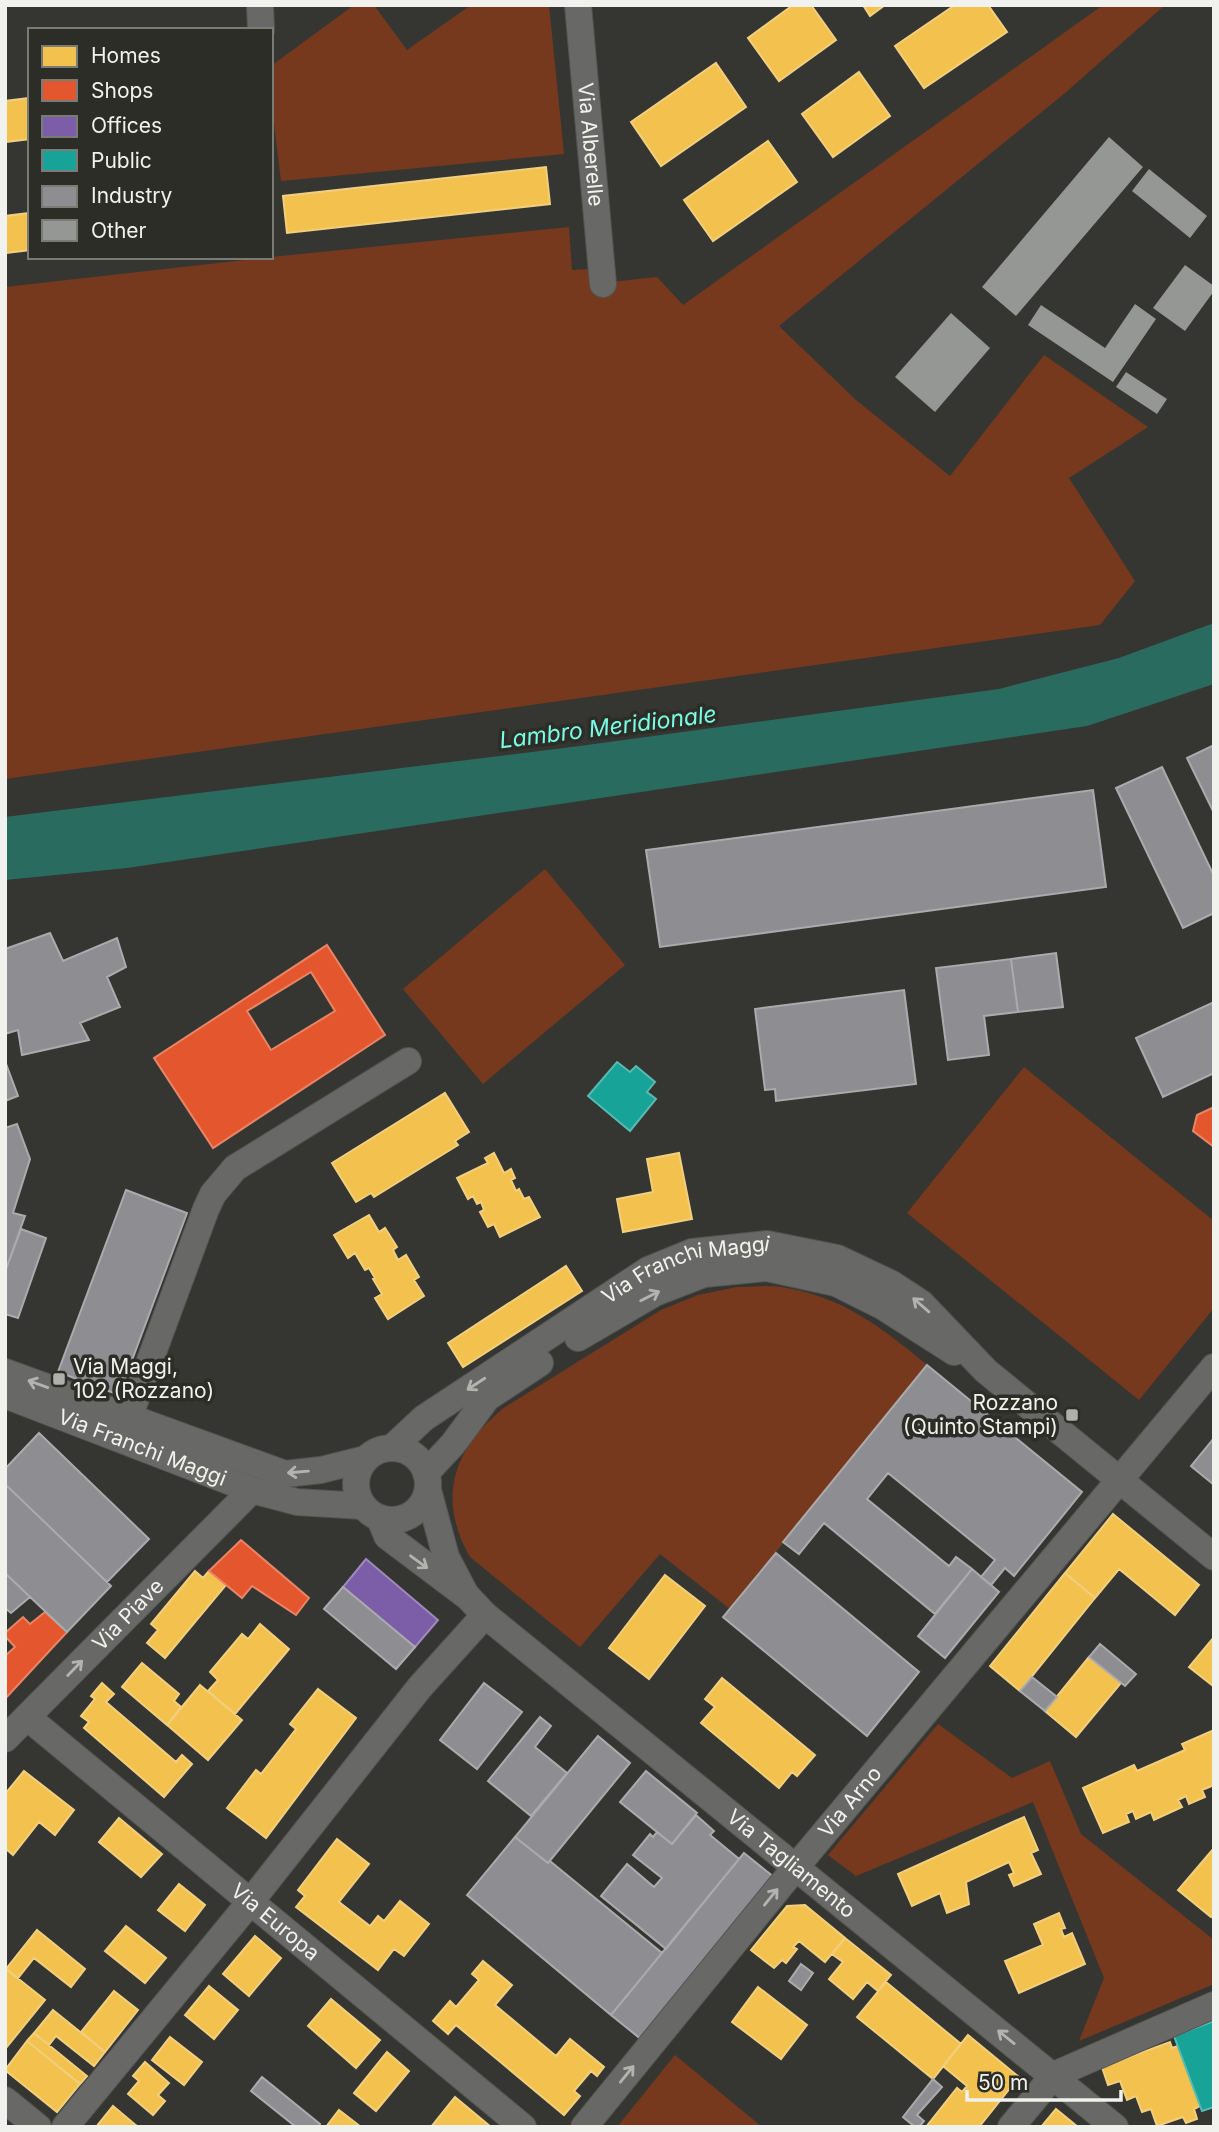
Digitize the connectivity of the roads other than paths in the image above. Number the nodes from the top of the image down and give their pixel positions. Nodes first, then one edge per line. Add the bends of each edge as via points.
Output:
1 (260, 5) edge
2 (578, 5) edge
3 (261, 28) edge
4 (603, 284) dead end
5 (408, 1061) dead end
6 (1214, 1367) edge
7 (986, 1371) junction
8 (5, 1373) edge
9 (5, 1395) edge
10 (125, 1428) junction
11 (394, 1446) junction
12 (365, 1459) junction
13 (427, 1481) junction
14 (1120, 1481) junction
15 (252, 1490) junction
16 (372, 1512) junction
17 (1214, 1557) edge
18 (477, 1606) junction
19 (27, 1717) junction
20 (5, 1739) edge
21 (795, 1868) junction
22 (251, 1901) junction
23 (1214, 2005) edge
24 (1054, 2075) junction
25 (5, 2100) edge
26 (38, 2127) edge
27 (65, 2127) edge
28 (523, 2127) edge
29 (584, 2127) edge
30 (1011, 2127) edge
31 (1115, 2127) edge

1 - 3 street
2 - 4 street, Via Alberelle
5 - 10 street via 235,1168 223,1180 206,1209
6 - 14 street, Via Arno
7 -> 11 street, Via Franchi Maggi via 921,1303 837,1258 766,1244 692,1252 648,1270 424,1418
13 -> 7 street, Via Franchi Maggi via 487,1398 606,1320 704,1273 767,1268 836,1283
7 - 14 street, Via Franchi Maggi
10 -> 8 street, Via Franchi Maggi
9 - 10 street, Via Franchi Maggi
12 -> 10 street, Via Franchi Maggi via 285,1474
10 - 15 street, Via Franchi Maggi
11 - 12 street
11 - 13 street via 413,1454
12 - 16 street via 356,1488
13 - 16 street via 420,1507 410,1516 395,1520
13 - 18 street, Via Tagliamento via 446,1557
14 - 17 street, Via Franchi Maggi
14 - 21 street, Via Arno
15 - 16 street, Via Franchi Maggi via 297,1502
19 -> 15 street, Via Piave
16 -> 18 street, Via Tagliamento via 387,1536
18 - 21 street, Via Tagliamento
18 - 22 street via 420,1687
19 - 20 street, Via Piave
19 - 22 street, Via Europa
24 -> 21 street, Via Tagliamento
29 -> 21 street, Via Arno
22 - 27 street
22 - 28 street, Via Europa
23 - 24 street
24 - 30 street
24 - 31 street, Via Tagliamento
25 - 26 street

